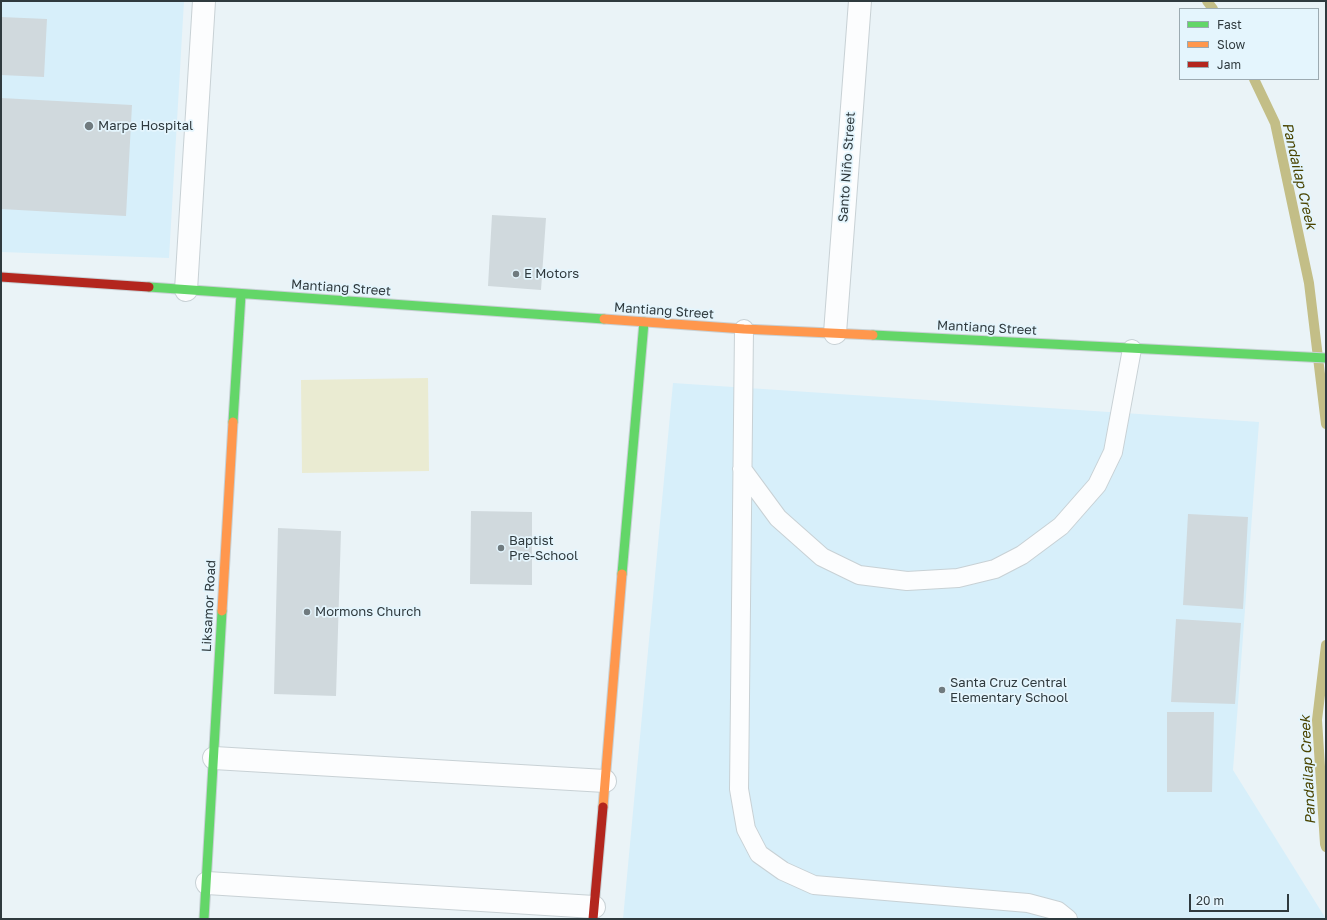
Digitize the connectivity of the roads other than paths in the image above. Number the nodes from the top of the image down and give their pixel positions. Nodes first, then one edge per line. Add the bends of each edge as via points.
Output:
1 (204, 1) edge
2 (860, 1) edge
3 (1, 277) edge
4 (186, 290) junction
5 (241, 294) junction
6 (644, 322) junction
7 (744, 329) junction
8 (835, 333) junction
9 (1132, 349) junction
10 (1326, 358) edge
11 (742, 469) junction
12 (214, 758) junction
13 (605, 781) junction
14 (207, 883) junction
15 (593, 913) edge
16 (204, 919) edge
17 (1068, 919) edge

1 - 4 street
2 - 8 street, Santo Niño Street
3 - 4 street, Mantiang Street
4 - 5 street, Mantiang Street
5 - 6 street, Mantiang Street
5 - 12 street, Liksamor Road
6 - 7 street, Mantiang Street
6 - 13 street
7 - 8 street, Mantiang Street
7 - 11 lane
8 - 9 street, Mantiang Street
9 - 10 street, Mantiang Street
9 - 11 lane via 1113,452 1097,485 1061,526 1022,554 995,569 958,578 907,581 859,575 822,558 778,518
11 - 17 lane via 739,789 746,828 759,854 783,871 814,885 1028,903 1058,911
12 - 13 street
12 - 14 street, Liksamor Road
13 - 15 street
14 - 15 street
14 - 16 street, Liksamor Road

